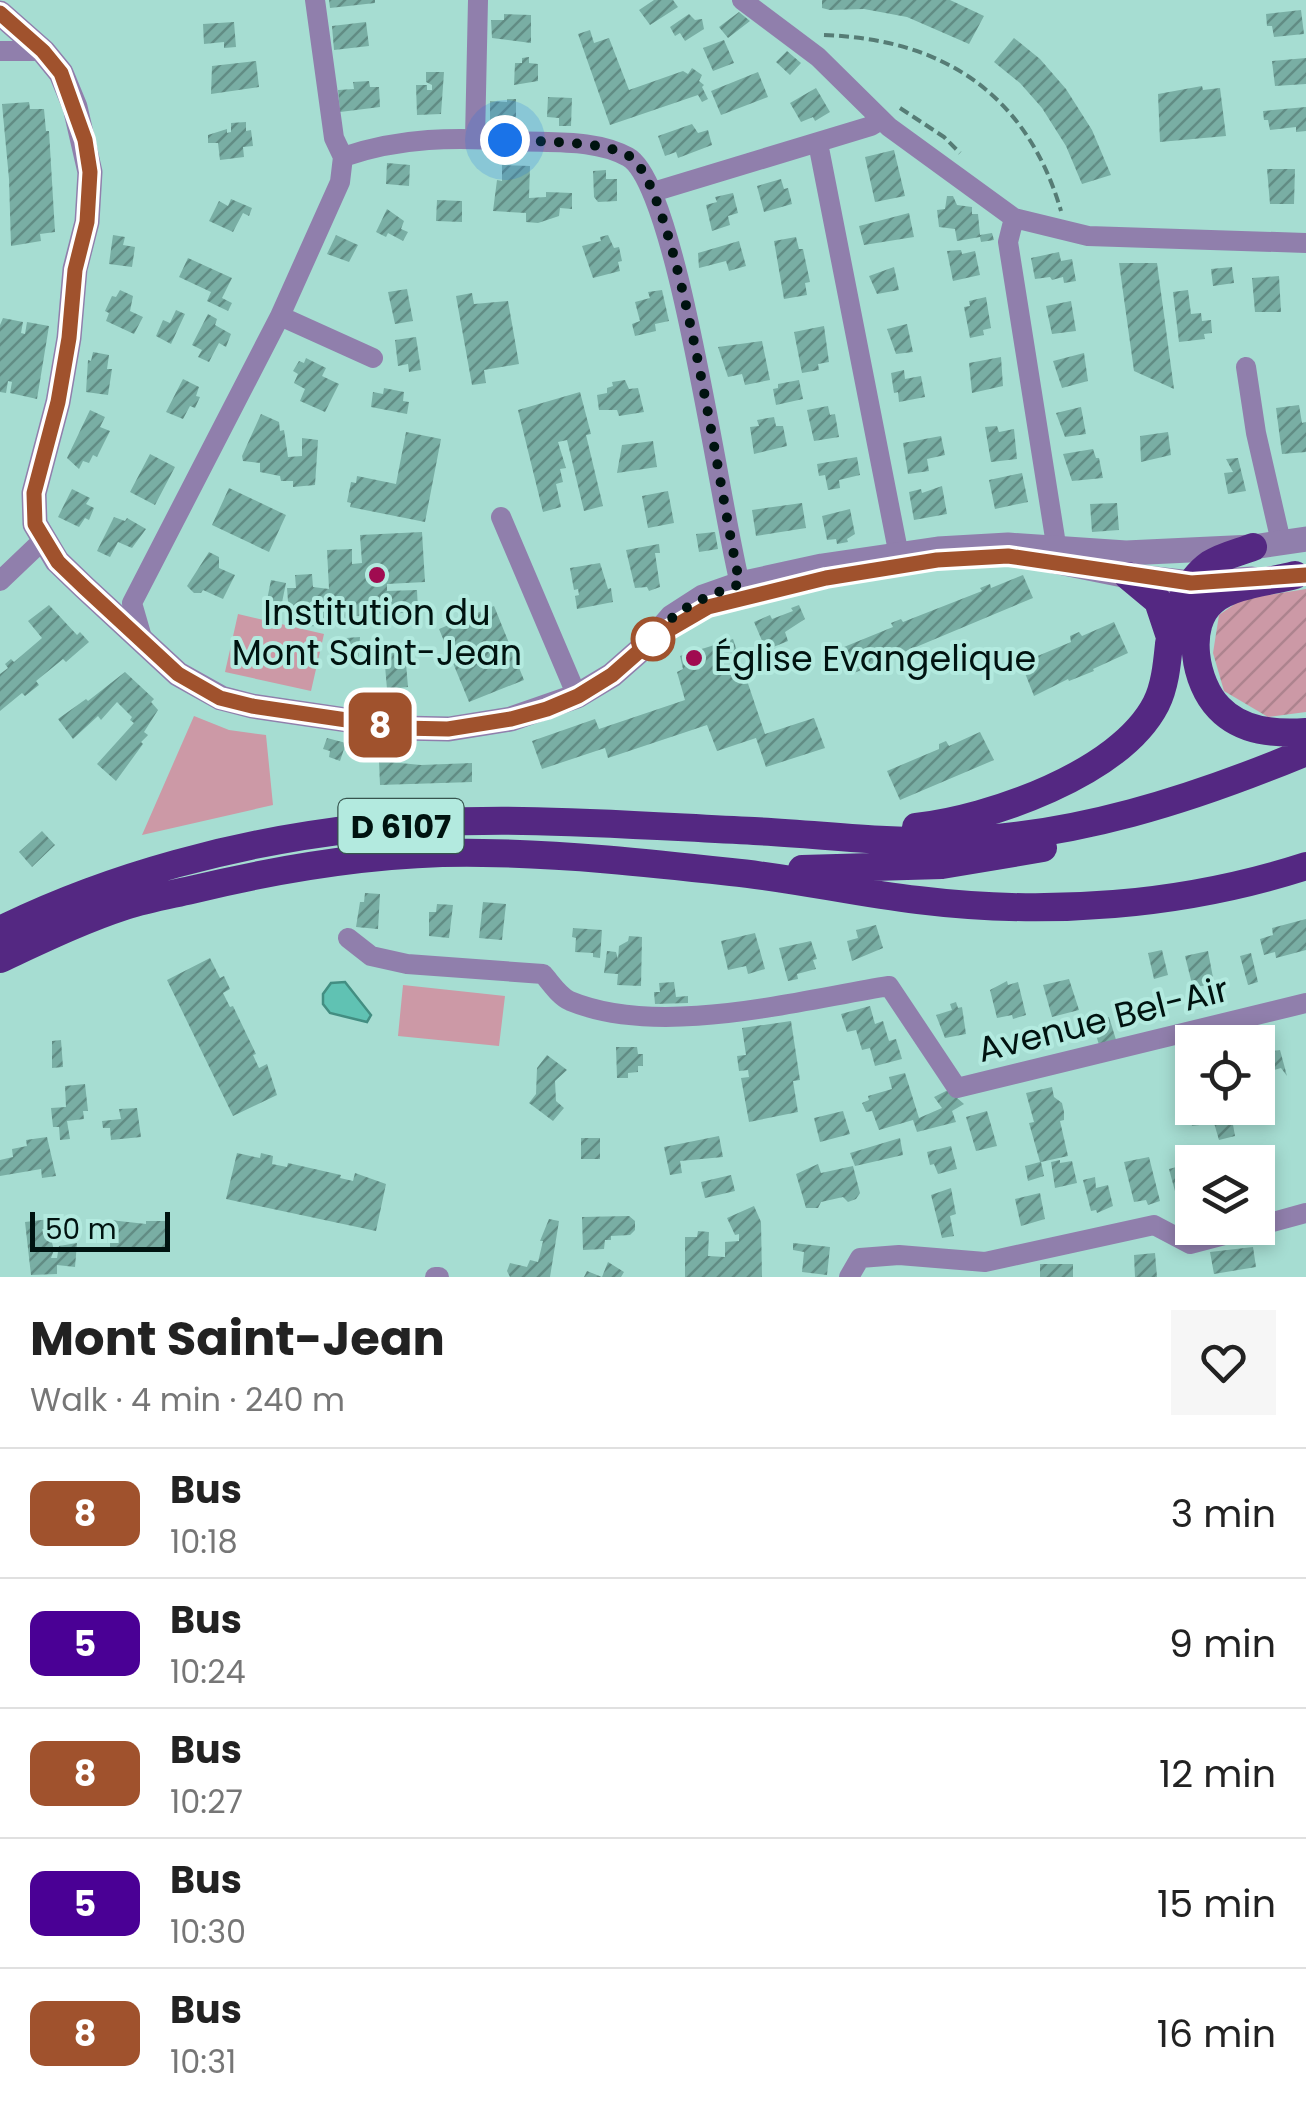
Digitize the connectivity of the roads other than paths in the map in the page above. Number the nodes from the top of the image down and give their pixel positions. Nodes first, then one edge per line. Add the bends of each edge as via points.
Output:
1 (316, 0) edge
2 (478, 0) edge
3 (742, 0) edge
4 (0, 14) edge
5 (0, 51) edge
6 (43, 51) junction
7 (883, 110) junction
8 (475, 138) junction
9 (818, 142) junction
10 (343, 157) junction
11 (653, 192) junction
12 (1014, 218) junction
13 (1306, 242) edge
14 (280, 316) junction
15 (373, 358) dead end
16 (1246, 367) dead end
17 (501, 518) dead end
18 (43, 540) junction
19 (1280, 543) edge
20 (1046, 553) junction
21 (900, 559) junction
22 (1092, 560) junction
23 (1300, 575) edge
24 (1128, 576) junction
25 (0, 581) edge
26 (1191, 583) junction
27 (741, 590) junction
28 (1170, 637) junction
29 (142, 641) junction
30 (578, 696) junction
31 (1306, 732) edge
32 (1306, 752) edge
33 (1306, 764) edge
34 (816, 834) junction
35 (1306, 866) edge
36 (736, 872) junction
37 (0, 930) edge
38 (348, 938) dead end
39 (0, 959) edge
40 (1306, 1003) edge
41 (1306, 1213) edge
42 (1275, 1221) edge
43 (1175, 1236) edge
44 (849, 1277) edge

1 - 10 street via 334,138
2 - 8 street
3 - 7 street
4 - 6 street
5 - 6 street
6 - 18 street via 76,107 90,172 58,402 34,493
7 - 9 street via 871,126
7 - 12 street
8 - 10 street via 383,143
8 - 11 street via 597,146 632,158
9 - 11 street
9 - 21 street
10 - 14 street via 340,182
11 - 27 street via 678,274
12 - 13 street via 1088,236
12 - 20 street via 1008,242
14 - 15 street
14 - 29 street via 132,603
16 - 19 street
17 - 30 street
18 - 25 street
18 - 29 street
19 - 22 street
19 - 26 highway via 1212,562
20 - 21 street
20 - 22 street
21 - 27 street
22 - 24 street
23 - 26 street
23 - 31 highway via 1212,602 1196,637 1205,688 1219,709 1254,729
24 - 26 street
24 - 28 highway via 1158,601
26 - 28 highway
27 - 30 street via 653,639
28 - 34 highway via 1156,705 1123,745 1066,782 948,824
29 - 30 street via 178,674 220,698 401,728 511,719
32 - 34 highway, D 6107 via 1228,784 1062,829 951,842
33 - 36 highway, D 6107 via 1140,825 990,859
34 - 37 highway, D 6107 via 514,822 363,828 230,850 112,883
35 - 36 highway via 1195,894 1014,908
36 - 39 highway, D 6107 via 481,853 367,858 126,905
38 - 40 street, Avenue Bel-Air via 371,956 407,964 543,974 566,1000 618,1014 716,1016 888,986 957,1088
41 - 42 street
43 - 44 street via 1154,1225 985,1262 860,1258

